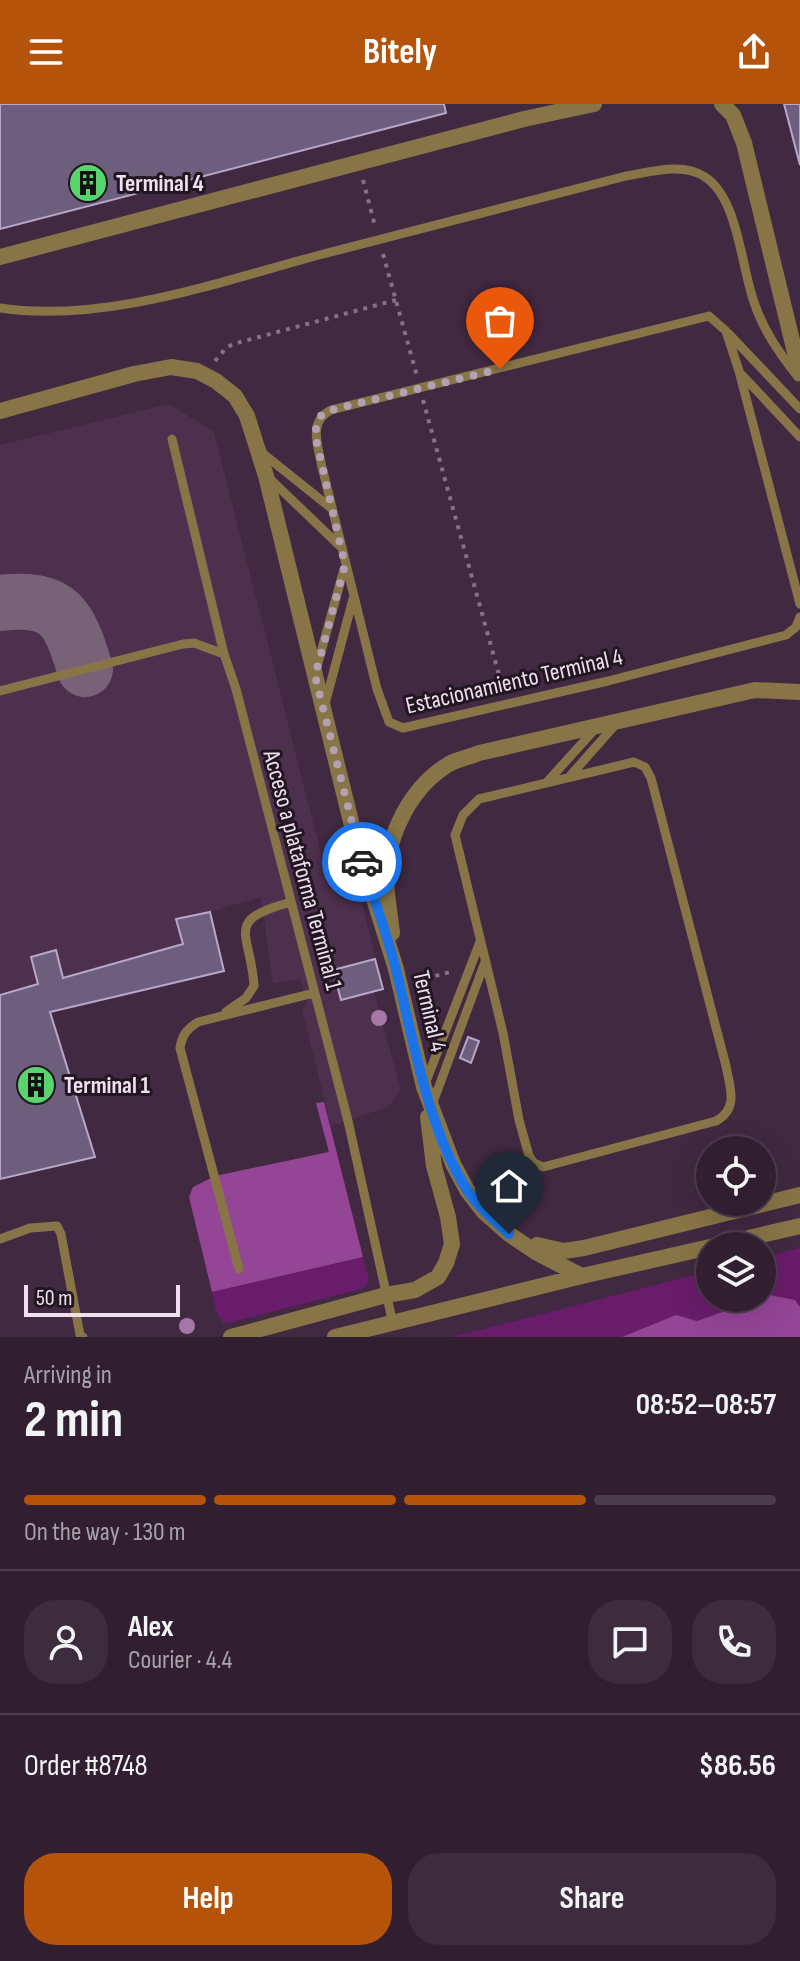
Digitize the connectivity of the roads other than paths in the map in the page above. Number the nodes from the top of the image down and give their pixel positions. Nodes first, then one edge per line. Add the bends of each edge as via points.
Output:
1 (594, 104) edge
2 (722, 104) edge
3 (0, 257) edge
4 (0, 308) edge
5 (726, 331) junction
6 (739, 371) junction
7 (800, 373) edge
8 (800, 379) edge
9 (0, 408) edge
10 (800, 409) edge
11 (800, 437) edge
12 (172, 439) dead end
13 (259, 450) junction
14 (266, 476) junction
15 (332, 509) junction
16 (343, 549) junction
17 (345, 565) junction
18 (353, 598) junction
19 (800, 604) edge
20 (800, 617) edge
21 (224, 654) junction
22 (315, 676) junction
23 (0, 691) edge
24 (800, 692) edge
25 (323, 712) junction
26 (618, 721) junction
27 (598, 726) junction
28 (570, 776) junction
29 (547, 782) junction
30 (291, 902) junction
31 (480, 942) junction
32 (485, 962) junction
33 (398, 977) junction
34 (314, 993) junction
35 (220, 1016) junction
36 (424, 1087) junction
37 (431, 1106) junction
38 (800, 1195) edge
39 (800, 1226) edge
40 (774, 1232) edge
41 (509, 1234) junction
42 (0, 1239) edge
43 (696, 1250) edge
44 (239, 1269) dead end
45 (582, 1276) junction
46 (386, 1295) junction
47 (393, 1324) junction
48 (83, 1337) edge
49 (231, 1337) edge
50 (335, 1337) edge

1 - 3 street
2 - 7 street via 733,115 744,143
4 - 8 lane via 82,312 196,289 626,176 688,170 704,175 728,204 764,328
5 - 6 lane
5 - 10 lane, Estacionamiento Terminal 4
5 - 15 lane, Estacionamiento Terminal 4 via 709,316 322,414 315,435
6 - 11 lane
6 - 19 lane
9 - 13 street, Terminal 4 via 171,367 197,371 235,396
12 - 21 lane, Acceso a plataforma Terminal 1
13 - 14 street, Terminal 4
13 - 15 lane
14 - 16 lane
14 - 22 street, Terminal 4
15 - 16 lane, Estacionamiento Terminal 4
16 - 17 lane, Estacionamiento Terminal 4
17 - 18 lane, Estacionamiento Terminal 4
17 - 22 lane
18 - 20 lane, Estacionamiento Terminal 4 via 386,717 403,728 786,635
18 - 25 lane
21 - 23 lane via 183,644
21 - 30 lane, Acceso a plataforma Terminal 1
22 - 25 street, Terminal 4
24 - 26 street via 755,690
25 - 33 street, Terminal 4
26 - 27 street
26 - 28 lane
27 - 29 lane
27 - 33 street via 449,764 412,800 390,846 386,877
28 - 29 lane
28 - 32 lane via 634,762 651,778 726,1066 730,1111 716,1121 538,1166 529,1156 519,1120
29 - 31 lane via 479,799 457,825 458,852
30 - 34 lane, Acceso a plataforma Terminal 1
30 - 35 lane via 263,909 247,925 254,986
31 - 32 lane
31 - 36 lane
32 - 37 lane
33 - 36 street, Terminal 4
34 - 35 lane
34 - 46 lane, Acceso a plataforma Terminal 1
35 - 44 lane via 189,1028 180,1048
36 - 37 street, Terminal 4
36 - 46 street via 434,1166 452,1244 438,1277 415,1290
37 - 41 street, Terminal 4 via 467,1190
38 - 41 street via 564,1251
39 - 40 street
41 - 45 street, Terminal 4
42 - 48 lane via 30,1228 57,1226
43 - 45 street
45 - 47 street
46 - 47 lane, Acceso a plataforma Terminal 1
46 - 49 street
47 - 50 street

